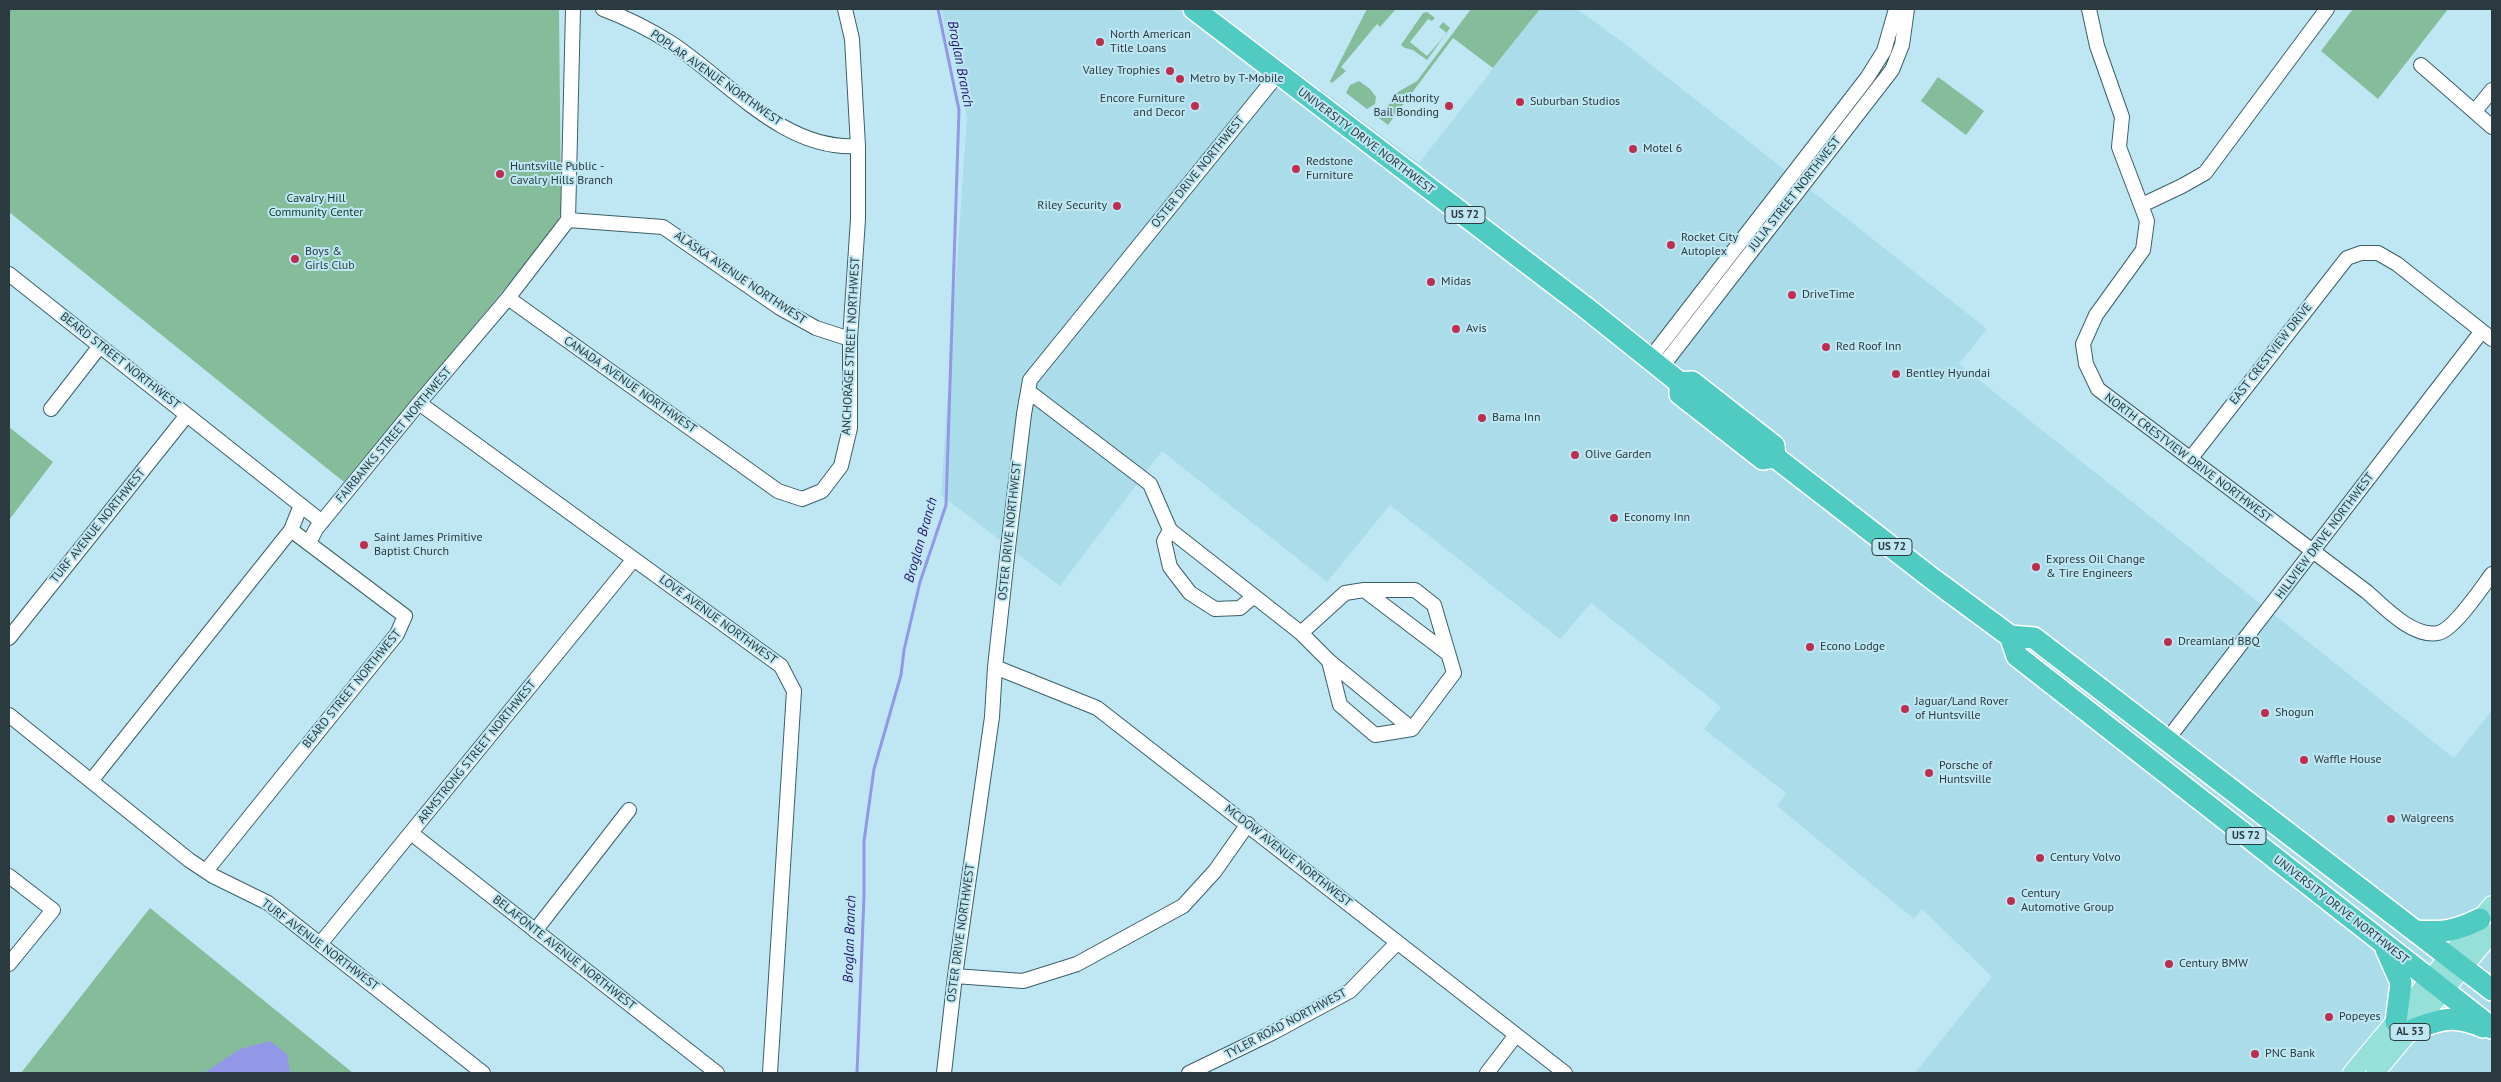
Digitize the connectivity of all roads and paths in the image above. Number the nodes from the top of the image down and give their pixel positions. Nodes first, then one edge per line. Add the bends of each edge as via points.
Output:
1 (573, 9) edge
2 (603, 9) edge
3 (845, 9) edge
4 (1194, 9) edge
5 (1896, 9) edge
6 (1907, 9) edge
7 (2089, 9) edge
8 (2327, 9) edge
9 (633, 14) edge
10 (2421, 65) dead end
11 (1278, 74) junction
12 (2492, 90) edge
13 (2475, 111) junction
14 (2492, 127) edge
15 (858, 146) junction
16 (2142, 205) junction
17 (568, 220) junction
18 (9, 274) edge
19 (508, 298) junction
20 (2487, 335) edge
21 (850, 339) junction
22 (100, 346) junction
23 (1655, 364) junction
24 (1028, 391) junction
25 (419, 403) junction
26 (51, 409) dead end
27 (187, 415) junction
28 (2191, 458) junction
29 (752, 472) joint
30 (301, 505) junction
31 (322, 522) junction
32 (291, 530) junction
33 (1170, 530) junction
34 (309, 543) junction
35 (2312, 552) junction
36 (634, 559) junction
37 (2492, 574) edge
38 (1364, 590) junction
39 (1254, 596) junction
40 (1301, 633) junction
41 (2010, 636) junction
42 (9, 638) edge
43 (1447, 653) junction
44 (1329, 661) junction
45 (995, 666) junction
46 (9, 715) edge
47 (1412, 729) junction
48 (2167, 740) junction
49 (91, 781) junction
50 (629, 810) dead end
51 (1248, 824) junction
52 (411, 833) junction
53 (206, 871) junction
54 (9, 876) edge
55 (2488, 919) edge
56 (535, 931) junction
57 (2415, 931) junction
58 (1397, 943) junction
59 (320, 944) junction
60 (2384, 944) junction
61 (2457, 962) junction
62 (9, 964) edge
63 (955, 976) junction
64 (2437, 985) junction
65 (2492, 990) edge
66 (2404, 1026) junction
67 (2492, 1030) edge
68 (1516, 1036) junction
69 (483, 1073) edge
70 (718, 1073) edge
71 (770, 1073) edge
72 (944, 1073) edge
73 (1189, 1073) edge
74 (1487, 1073) edge
75 (1565, 1073) edge
76 (2352, 1073) edge
77 (2376, 1073) edge

1 - 17 street
2 - 9 street, POPLAR AVENUE NORTHWEST
3 - 15 street, ANCHORAGE STREET NORTHWEST via 852,39
4 - 11 highway, UNIVERSITY DRIVE NORTHWEST / US 72
5 - 23 street, JULIA STREET NORTHWEST via 1884,51 1867,78
6 - 23 street, JULIA STREET NORTHWEST via 1902,45 1892,70
7 - 16 street via 2097,46 2122,117 2119,147
8 - 16 street via 2205,173
9 - 15 street, POPLAR AVENUE NORTHWEST via 762,113 803,138 838,148
10 - 13 street
11 - 23 highway, UNIVERSITY DRIVE NORTHWEST / US 72
11 - 24 street, OSTER DRIVE NORTHWEST via 1030,380
12 - 13 street
13 - 14 street
15 - 21 street, ANCHORAGE STREET NORTHWEST via 858,219
16 - 28 street, NORTH CRESTVIEW DRIVE NORTHWEST via 2147,221 2143,250 2096,315 2083,344 2086,364 2098,389
17 - 19 street, FAIRBANKS STREET NORTHWEST
17 - 21 street, ALASKA AVENUE NORTHWEST via 663,228 780,308 816,328
18 - 22 street, BEARD STREET NORTHWEST
19 - 25 street, FAIRBANKS STREET NORTHWEST
19 - 29 street, CANADA AVENUE NORTHWEST
20 - 28 street, EAST CRESTVIEW DRIVE via 2397,264 2378,253 2361,253 2347,258
20 - 35 street, HILLVIEW DRIVE NORTHWEST
21 - 29 street, ANCHORAGE STREET NORTHWEST via 850,428 841,466 822,491 802,499 778,491
22 - 26 street
22 - 27 street, BEARD STREET NORTHWEST
23 - 41 highway, UNIVERSITY DRIVE NORTHWEST / US 72 via 1680,384 1680,394 1762,459 1776,457
24 - 33 street via 1150,484
24 - 45 street, OSTER DRIVE NORTHWEST
25 - 31 street, FAIRBANKS STREET NORTHWEST
25 - 36 street, LOVE AVENUE NORTHWEST
27 - 30 street, BEARD STREET NORTHWEST
27 - 42 street, TURF AVENUE NORTHWEST
28 - 35 street, NORTH CRESTVIEW DRIVE NORTHWEST
30 - 31 street
30 - 32 street
31 - 34 street, FAIRBANKS STREET NORTHWEST
32 - 34 street, BEARD STREET NORTHWEST
32 - 49 street
33 - 39 street
33 - 39 street via 1164,540 1170,567 1190,593 1215,609 1240,608
34 - 53 street, BEARD STREET NORTHWEST via 404,616 402,625
35 - 37 street, NORTH CRESTVIEW DRIVE NORTHWEST via 2403,623 2425,632 2440,633 2454,622
35 - 48 street, HILLVIEW DRIVE NORTHWEST
36 - 52 street, ARMSTRONG STREET NORTHWEST
36 - 71 street, LOVE AVENUE NORTHWEST via 781,666 794,690
38 - 40 street via 1345,593
38 - 43 street
38 - 43 street via 1415,590 1434,605
39 - 40 street
40 - 44 street
41 - 48 highway, US 72 via 2034,638
41 - 60 highway, UNIVERSITY DRIVE NORTHWEST / US 72 via 2018,656
43 - 47 street via 1454,673
44 - 47 street
44 - 47 street via 1340,705 1375,736
45 - 51 street, MCDOW AVENUE NORTHWEST via 1097,708
45 - 63 street, OSTER DRIVE NORTHWEST via 992,718
46 - 49 street, TURF AVENUE NORTHWEST
48 - 57 highway, US 72
49 - 53 street, TURF AVENUE NORTHWEST
50 - 56 street
51 - 58 street, MCDOW AVENUE NORTHWEST
51 - 63 street via 1215,871 1183,906 1077,964 1023,981
52 - 56 street, BELAFONTE AVENUE NORTHWEST
52 - 59 street, ARMSTRONG STREET NORTHWEST
53 - 59 street, TURF AVENUE NORTHWEST via 268,903
54 - 62 street via 53,910
55 - 57 highway via 2440,933
55 - 61 main road, AL 53
56 - 70 street, BELAFONTE AVENUE NORTHWEST
57 - 61 highway, US 72
58 - 68 street, MCDOW AVENUE NORTHWEST
58 - 73 street, TYLER ROAD NORTHWEST via 1350,990 1272,1034
59 - 69 street, TURF AVENUE NORTHWEST
60 - 64 highway, UNIVERSITY DRIVE NORTHWEST / US 72
60 - 66 highway via 2401,983
61 - 64 main road, AL 53
61 - 65 highway, US 72
63 - 72 street, OSTER DRIVE NORTHWEST
64 - 66 main road, AL 53
64 - 67 highway, UNIVERSITY DRIVE NORTHWEST / US 72
66 - 67 highway via 2465,1019
66 - 76 main road, AL 53
66 - 77 main road, AL 53
68 - 74 street
68 - 75 street, MCDOW AVENUE NORTHWEST

